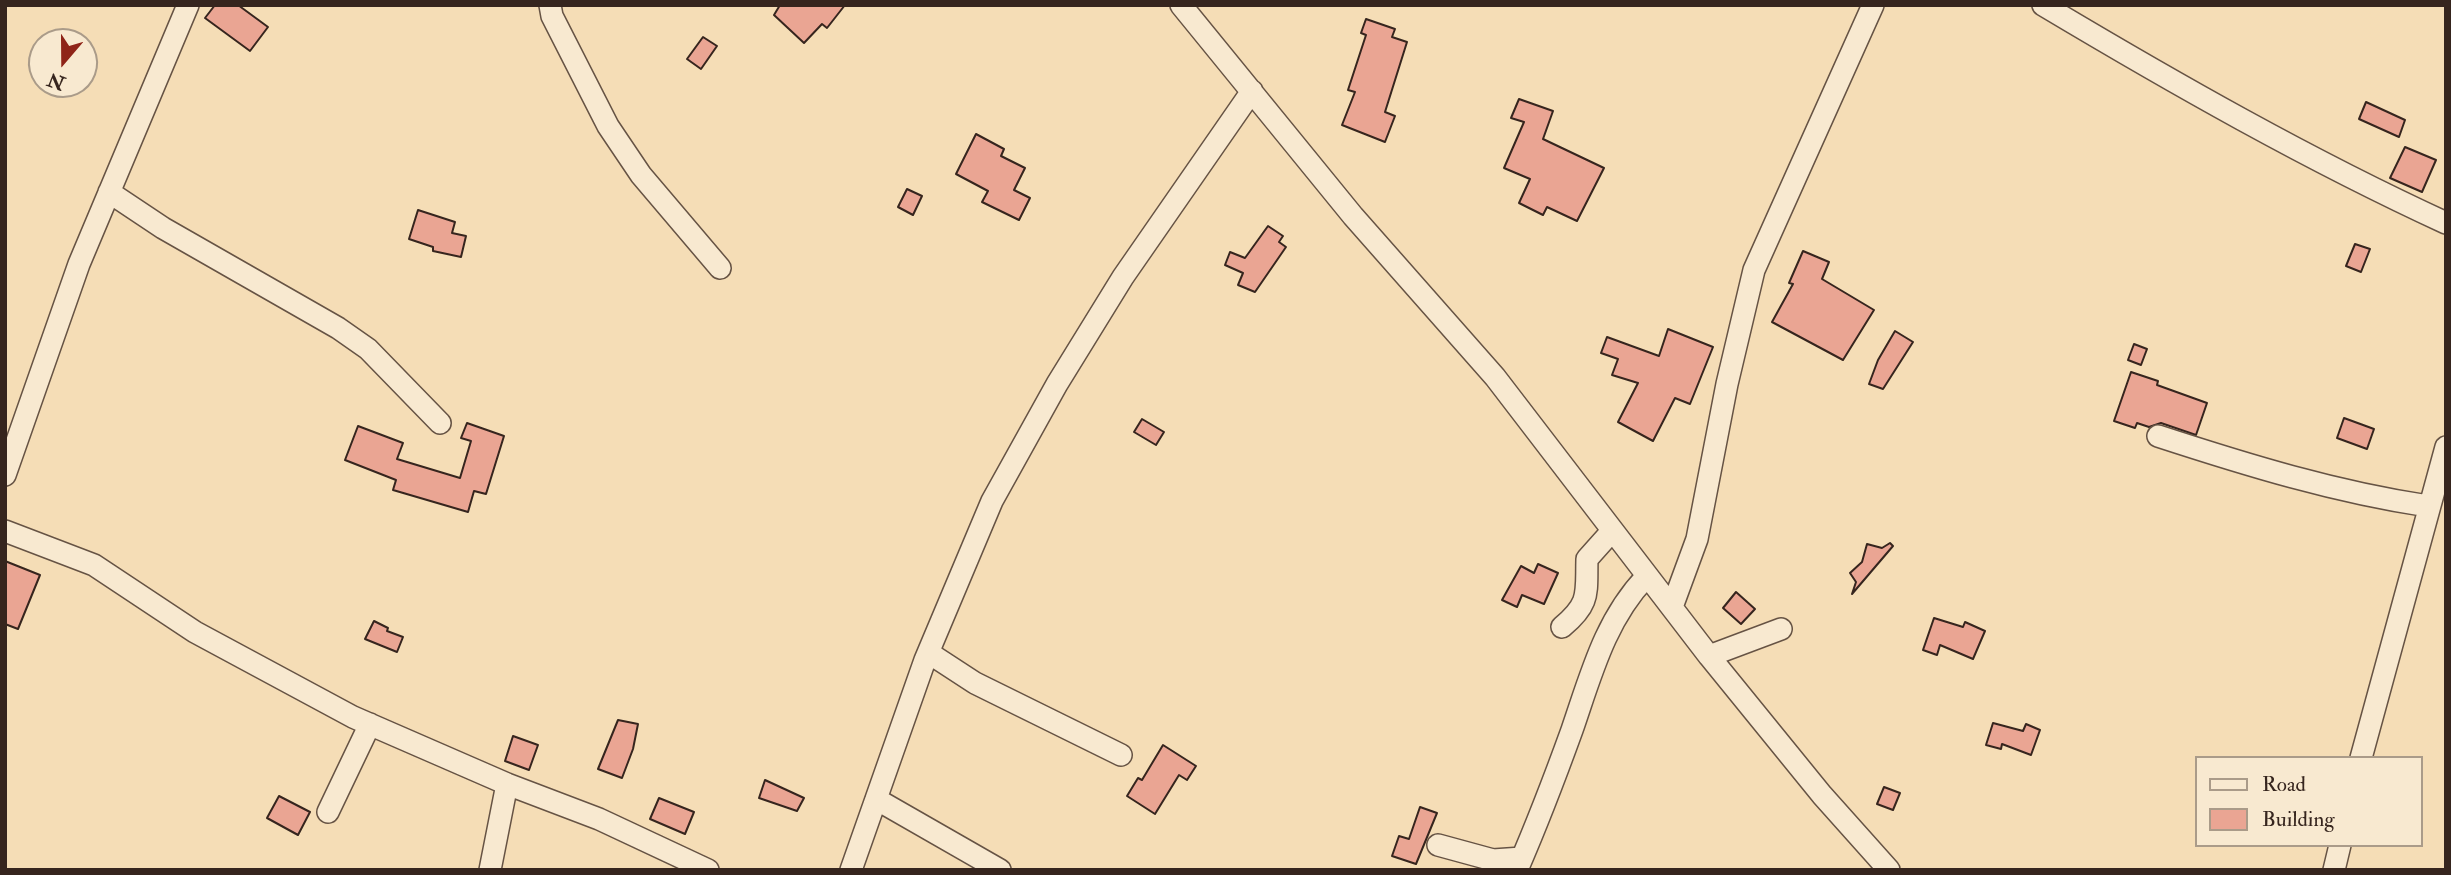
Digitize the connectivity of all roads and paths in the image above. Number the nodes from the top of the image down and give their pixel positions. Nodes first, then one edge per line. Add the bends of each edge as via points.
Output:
1 (188, 5) edge
2 (550, 5) edge
3 (1181, 5) edge
4 (1873, 5) edge
5 (2043, 5) edge
6 (1252, 91) junction
7 (110, 192) junction
8 (2446, 223) edge
9 (720, 268) dead end
10 (440, 423) dead end
11 (2158, 436) dead end
12 (2446, 447) edge
13 (5, 475) edge
14 (2428, 506) junction
15 (5, 531) edge
16 (1612, 531) junction
17 (1646, 577) junction
18 (1672, 607) junction
19 (1562, 626) dead end
20 (1781, 629) dead end
21 (929, 653) junction
22 (1709, 656) junction
23 (370, 724) junction
24 (1121, 755) dead end
25 (2362, 756) edge
26 (507, 785) junction
27 (876, 799) junction
28 (328, 812) dead end
29 (1438, 845) dead end
30 (2340, 847) edge
31 (1519, 864) edge
32 (490, 870) edge
33 (708, 870) edge
34 (851, 870) edge
35 (1000, 870) edge
36 (1889, 870) edge
37 (2334, 870) edge

1 - 7 street
2 - 9 street via 608,126 641,175
3 - 6 street
4 - 18 street via 1754,271 1698,539
5 - 8 street via 2301,150
6 - 16 street via 1353,216 1495,377
6 - 21 street via 1123,277 1057,384 992,501
7 - 10 street via 358,342
7 - 13 street via 74,275
11 - 14 street via 2326,487
12 - 14 street
14 - 25 street
15 - 23 street via 94,565 234,655
16 - 17 street
16 - 19 street via 1587,559 1588,590 1581,610
17 - 18 street
17 - 31 street via 1625,599 1597,653 1544,807
18 - 22 street
20 - 22 street
21 - 24 street via 975,683
21 - 27 street
22 - 36 street
23 - 26 street
23 - 28 street
26 - 32 street
26 - 33 street via 599,819
27 - 34 street
27 - 35 street
29 - 31 street
30 - 37 street

